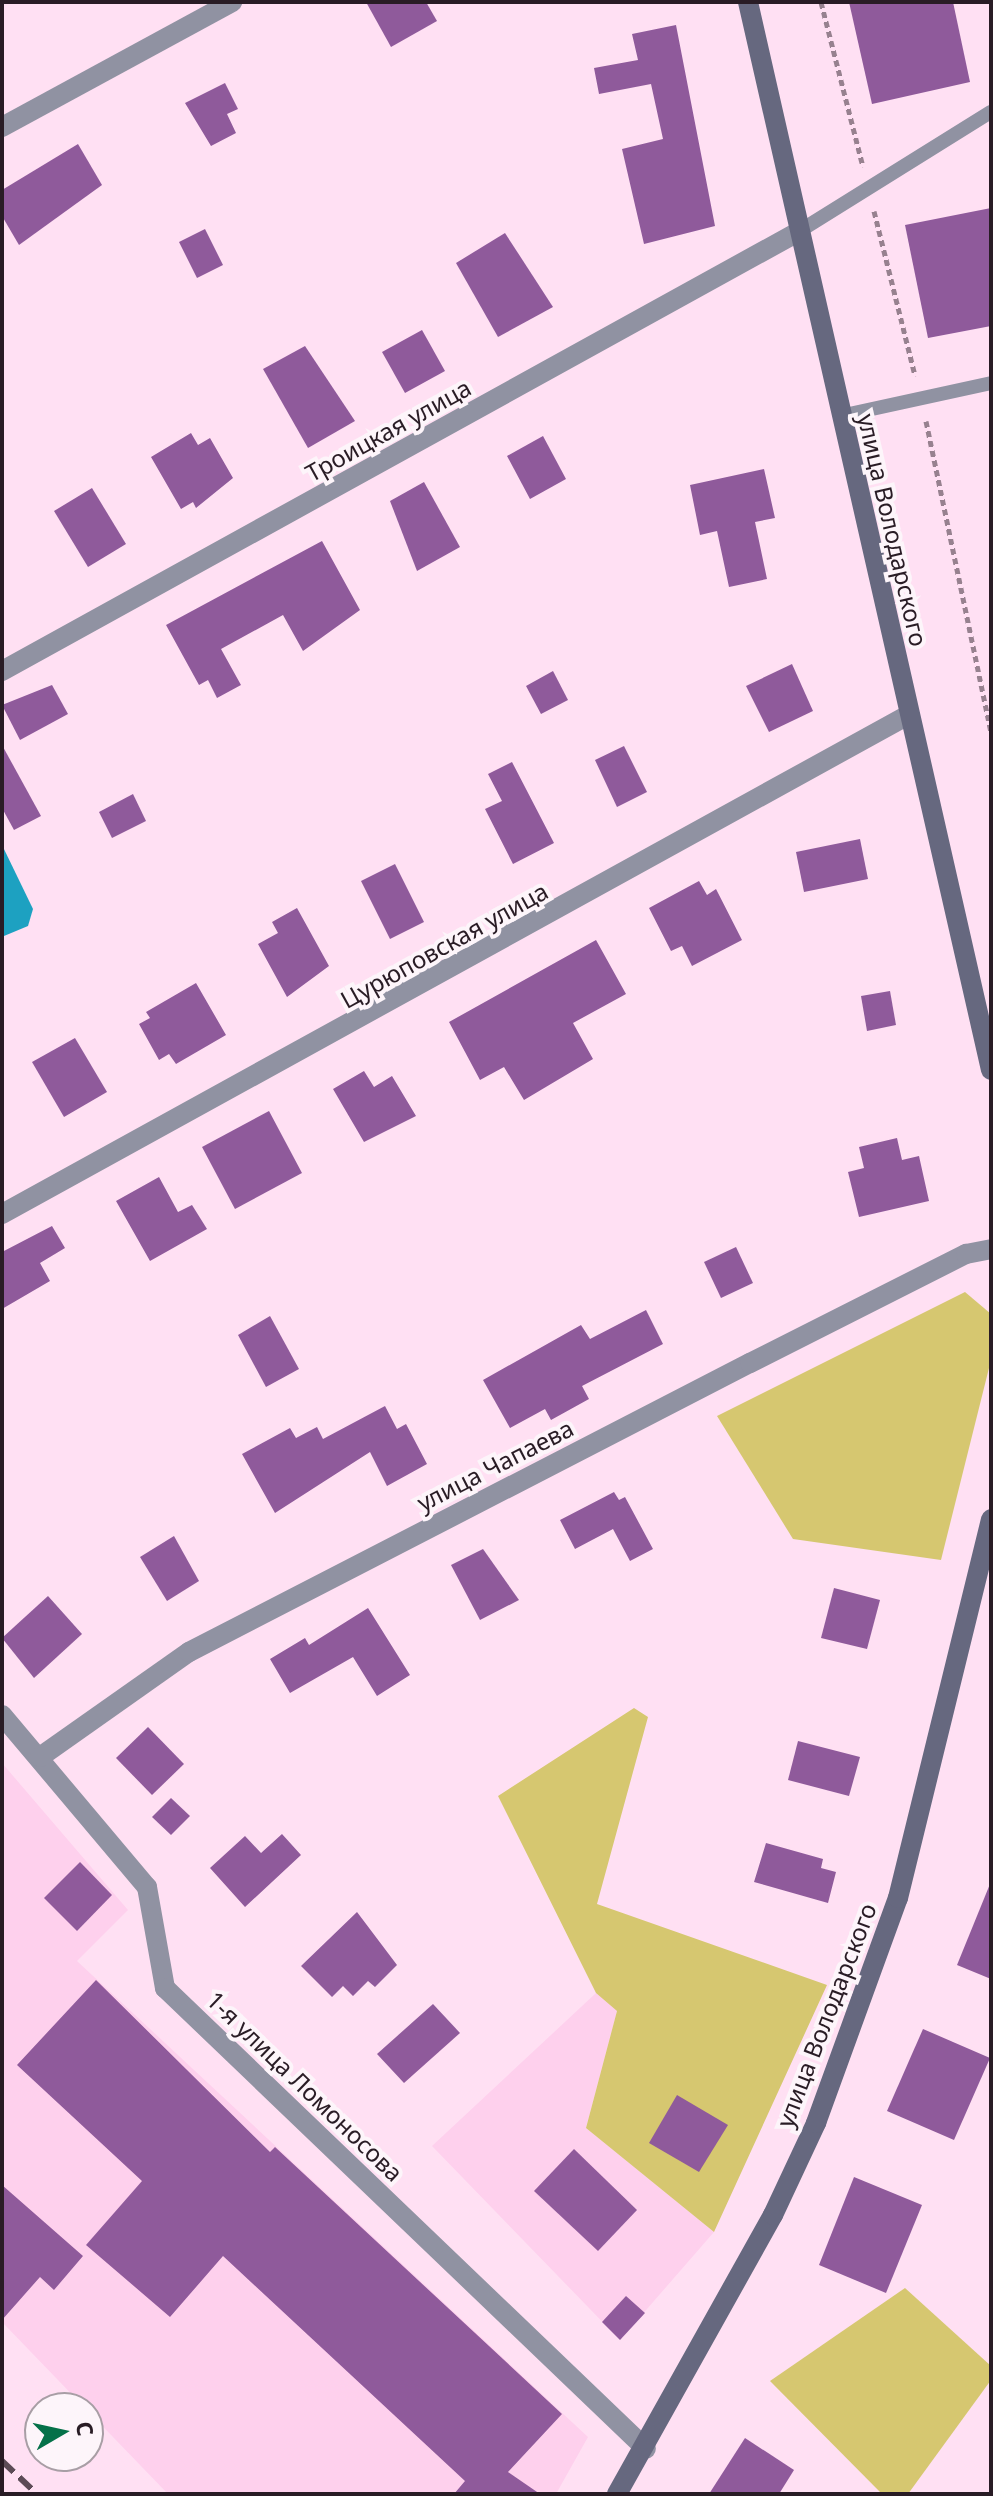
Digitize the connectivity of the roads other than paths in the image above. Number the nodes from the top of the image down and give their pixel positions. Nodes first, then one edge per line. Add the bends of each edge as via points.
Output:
1 (232, 2) edge
2 (748, 2) edge
3 (991, 112) edge
4 (2, 127) edge
5 (798, 232) junction
6 (991, 383) edge
7 (840, 416) junction
8 (2, 671) edge
9 (908, 715) junction
10 (991, 1070) edge
11 (2, 1214) edge
12 (991, 1249) edge
13 (991, 1519) edge
14 (2, 1715) edge
15 (40, 1757) junction
16 (646, 2449) junction
17 (617, 2494) edge

1 - 4 street
2 - 5 main road, улица Володарского
3 - 5 lane
5 - 7 main road, улица Володарского
5 - 8 street, Троицкая улица
6 - 7 lane
7 - 9 main road, улица Володарского
9 - 10 main road, улица Володарского
9 - 11 street, Цурюповская улица
12 - 15 street, улица Чапаева via 763,1356 189,1652
13 - 16 main road, улица Володарского via 876,1961 773,2215
14 - 15 street, 1-я улица Ломоносова
15 - 16 street, 1-я улица Ломоносова via 147,1887 165,1988
16 - 17 main road, улица Володарского

